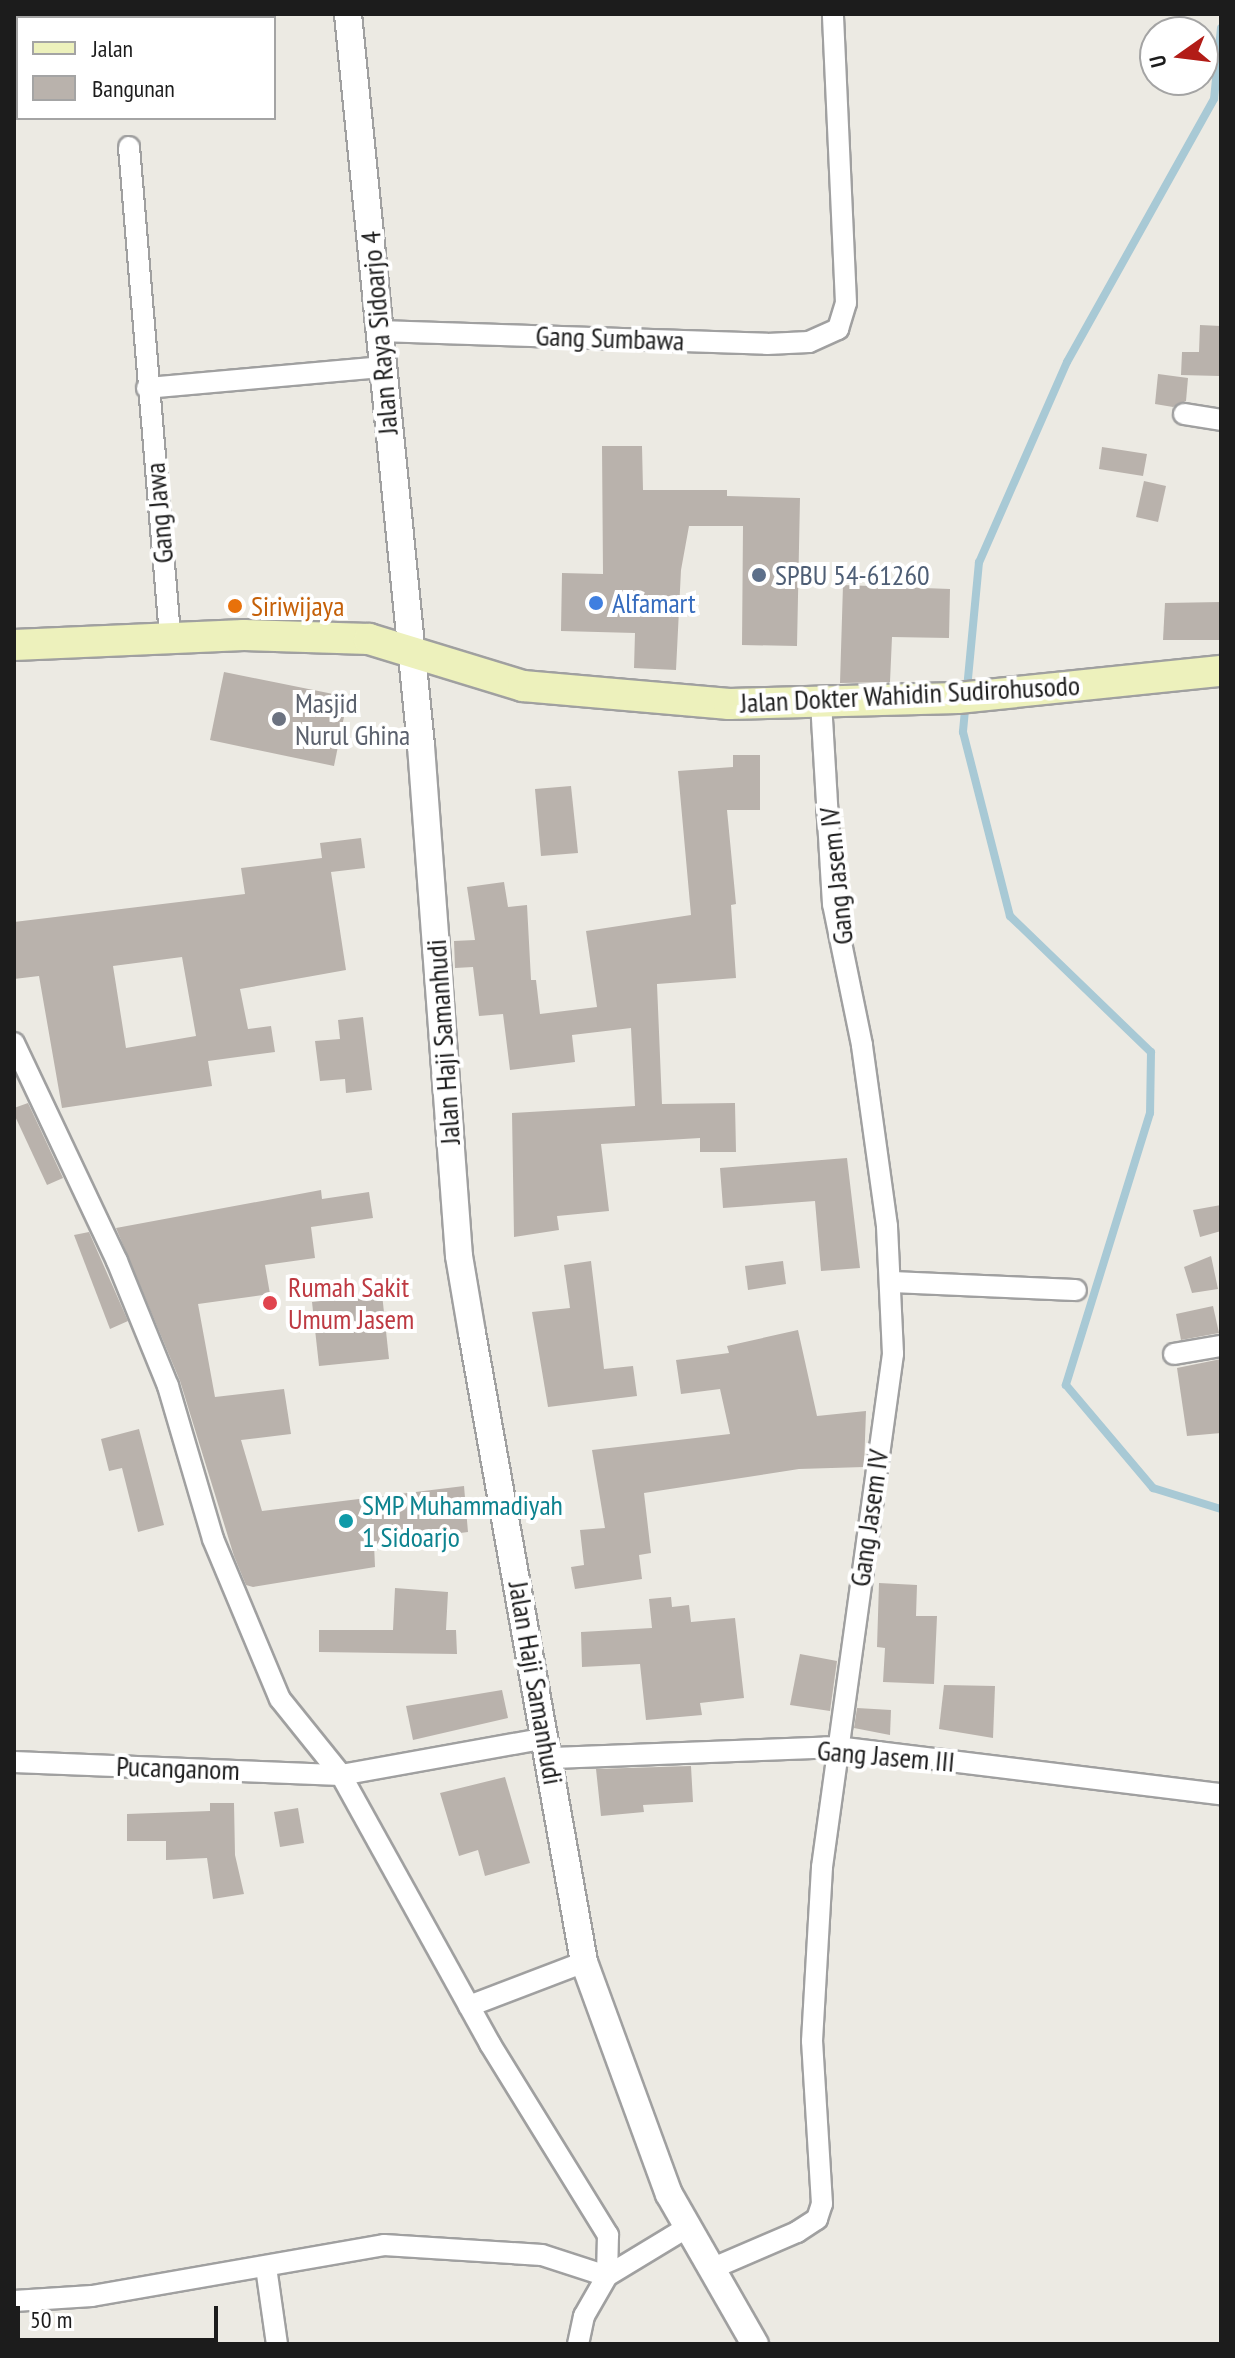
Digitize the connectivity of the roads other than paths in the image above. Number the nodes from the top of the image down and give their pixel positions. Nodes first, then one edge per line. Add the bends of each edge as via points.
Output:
1 (348, 14) edge
2 (833, 14) edge
3 (129, 147) dead end
4 (379, 331) junction
5 (382, 367) junction
6 (147, 388) junction
7 (1184, 414) dead end
8 (1221, 420) edge
9 (170, 638) junction
10 (14, 645) edge
11 (411, 652) junction
12 (1221, 671) edge
13 (821, 702) junction
14 (14, 1043) edge
15 (23, 1080) edge
16 (891, 1282) junction
17 (1076, 1290) dead end
18 (1221, 1346) edge
19 (1174, 1354) dead end
20 (836, 1747) junction
21 (548, 1748) junction
22 (14, 1762) edge
23 (341, 1775) junction
24 (1221, 1794) edge
25 (584, 1962) junction
26 (469, 2006) junction
27 (688, 2227) junction
28 (266, 2267) junction
29 (711, 2269) junction
30 (607, 2276) junction
31 (14, 2301) edge
32 (277, 2344) edge
33 (578, 2344) edge
34 (755, 2344) edge

1 - 4 street, Jalan Raya Sidoarjo 4
2 - 4 street, Gang Sumbawa via 846,289 838,329 809,342 767,344
3 - 6 street, Gang Jawa
4 - 5 street, Jalan Raya Sidoarjo 4
5 - 6 street
5 - 11 street, Jalan Raya Sidoarjo 4
6 - 9 street, Gang Jawa
7 - 8 street
9 - 10 main road, Jalan Dokter Wahidin Sudirohusodo
9 - 11 main road, Jalan Dokter Wahidin Sudirohusodo via 369,639
11 - 13 main road, Jalan Dokter Wahidin Sudirohusodo via 523,686 729,704
11 - 21 street, Jalan Haji Samanhudi via 459,1256
12 - 13 main road, Jalan Dokter Wahidin Sudirohusodo via 958,698
13 - 16 street, Gang Jasem IV via 833,904 862,1045
14 - 15 street
15 - 23 street via 168,1386 213,1539 280,1699
16 - 17 street
16 - 20 street, Gang Jasem IV via 893,1354
18 - 19 street
20 - 21 street, Gang Jasem III
20 - 24 street, Gang Jasem III
20 - 29 street, Gang Jasem IV via 812,2041 822,2204 817,2219 797,2232
21 - 23 street, Gang Jasem III
21 - 25 street, Jalan Haji Samanhudi
22 - 23 street, Pucanganom
23 - 26 street
25 - 26 street
25 - 27 street, Jalan Haji Samanhudi via 669,2194
26 - 30 street via 608,2235
27 - 29 street, Jalan Haji Samanhudi
27 - 30 street
28 - 30 street via 384,2245 542,2255
28 - 31 street via 92,2296
28 - 32 street
29 - 34 street, Jalan Haji Samanhudi
30 - 33 street via 584,2316

